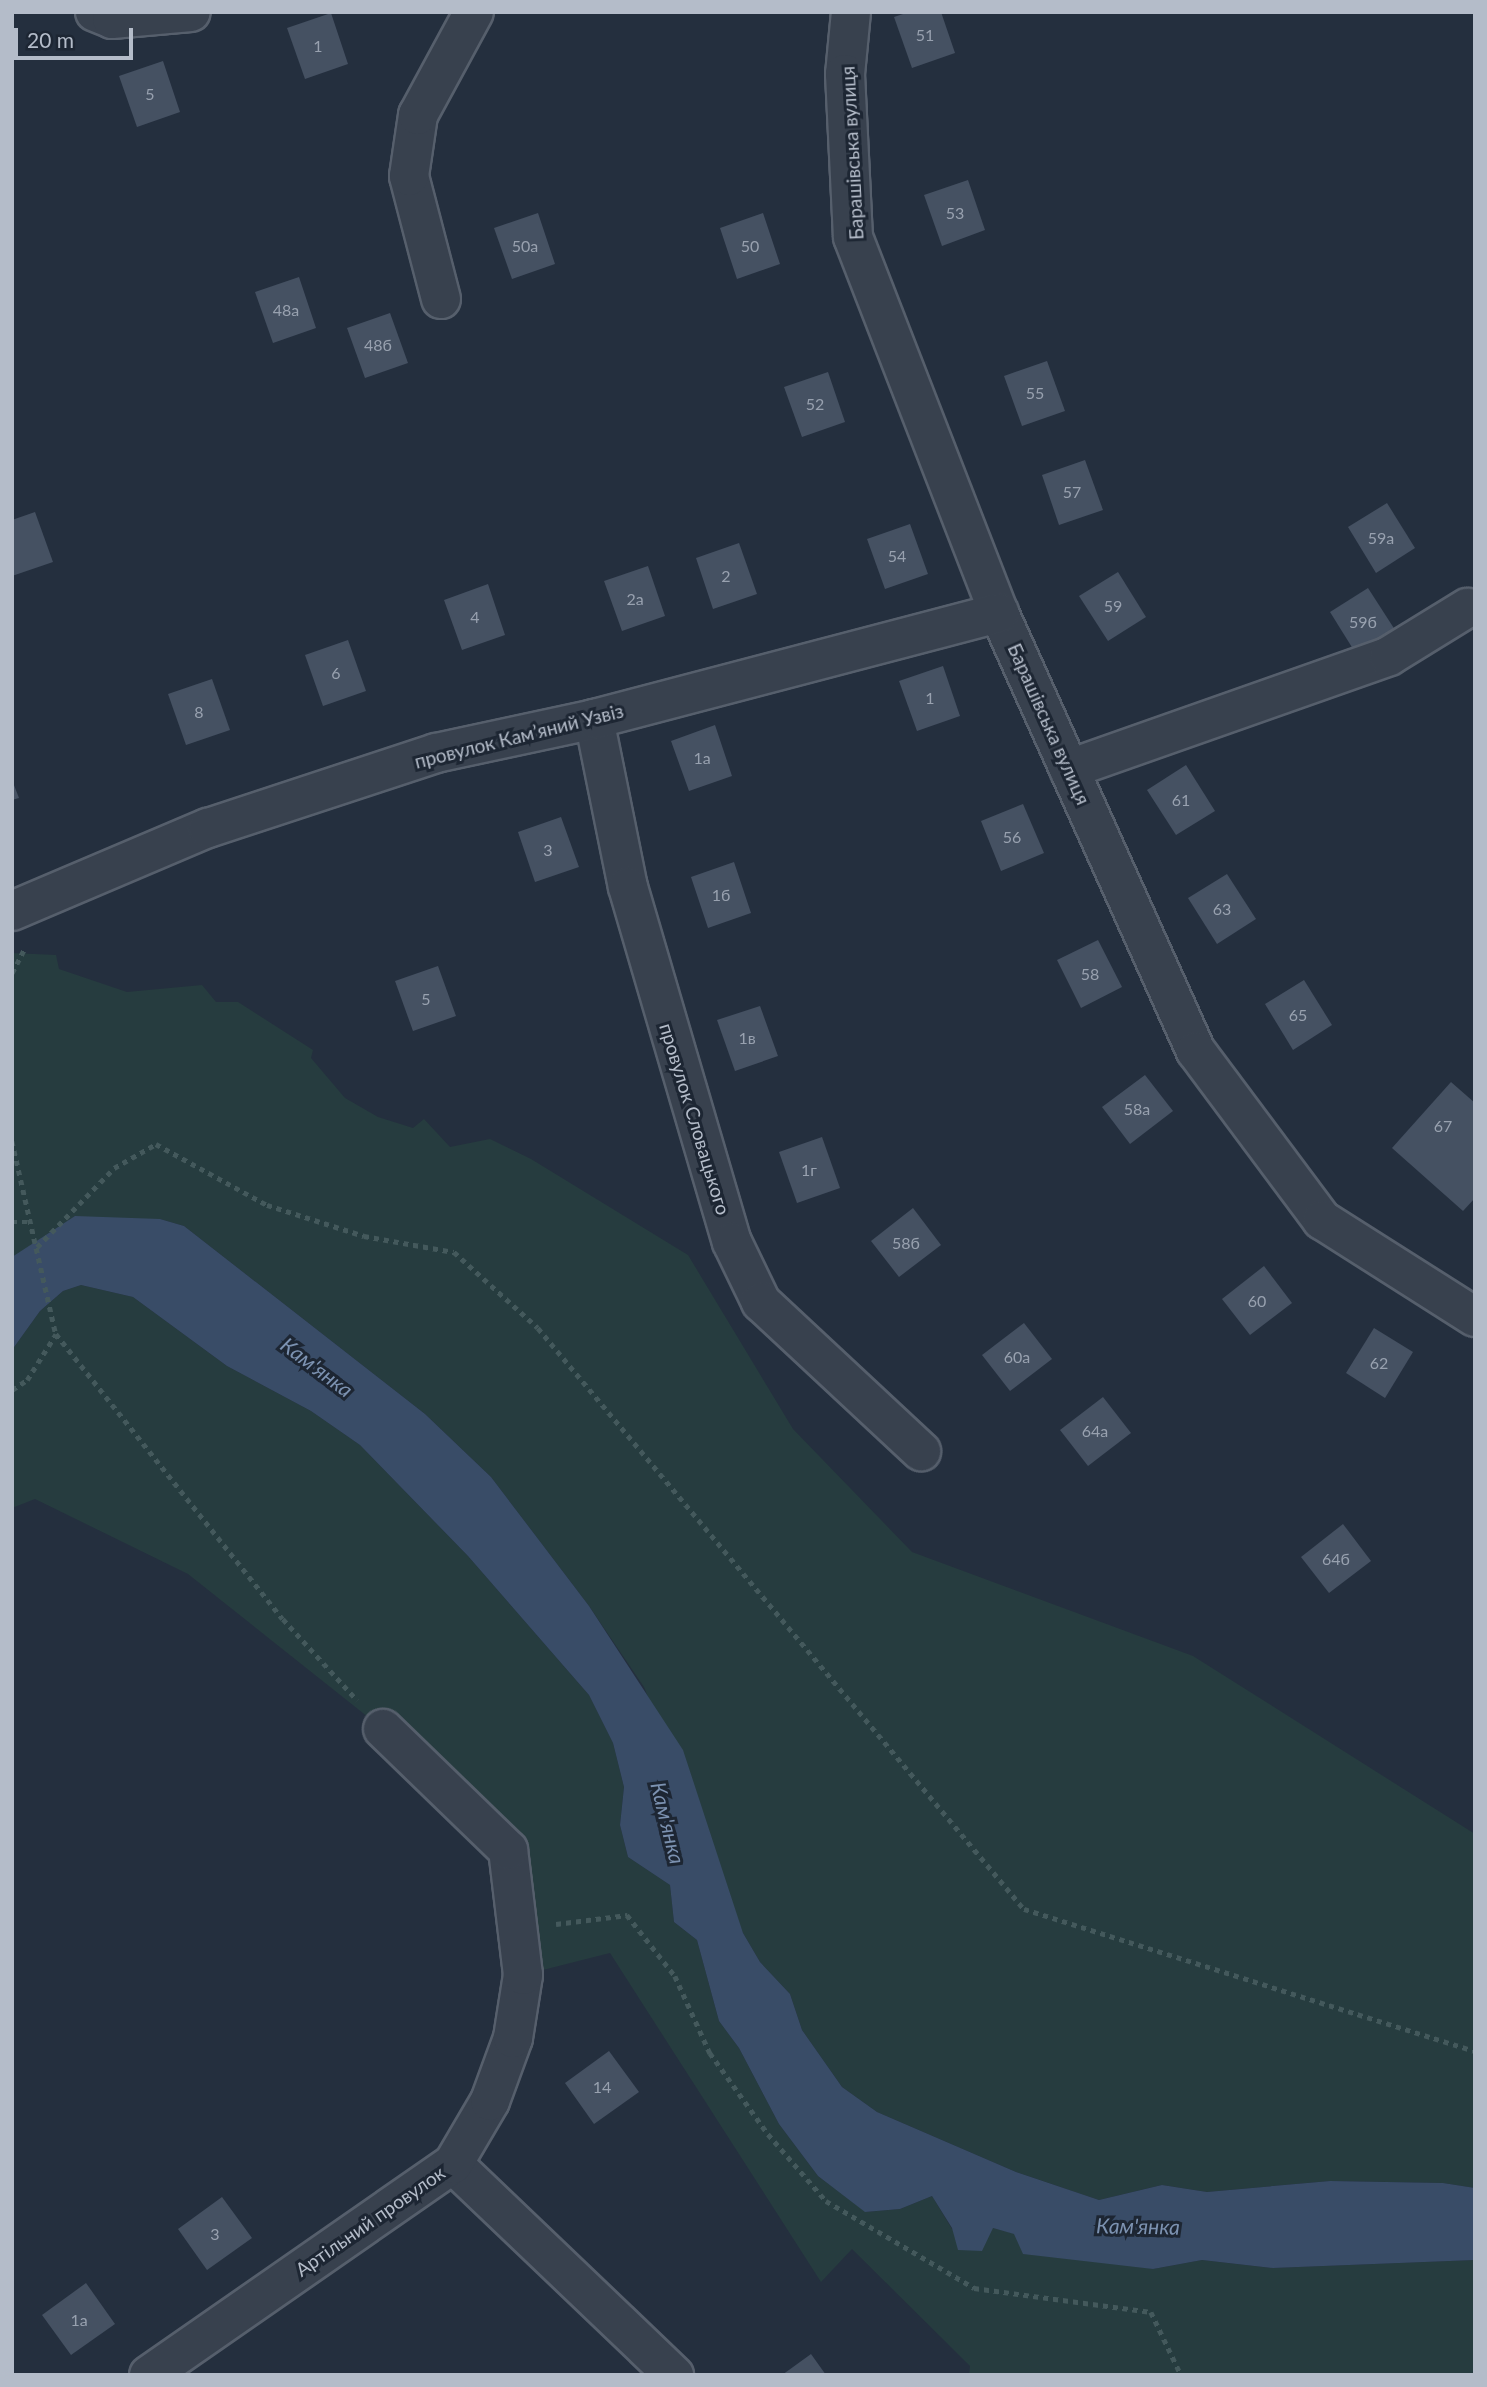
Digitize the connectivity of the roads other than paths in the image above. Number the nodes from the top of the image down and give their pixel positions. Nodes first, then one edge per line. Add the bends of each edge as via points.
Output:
1 (95, 12) edge
2 (191, 12) edge
3 (474, 12) edge
4 (852, 12) edge
5 (441, 299) dead end
6 (1467, 608) dead end
7 (999, 613) junction
8 (594, 719) junction
9 (1069, 769) junction
10 (12, 911) edge
11 (1475, 1317) edge
12 (921, 1451) dead end
13 (383, 1729) road end
14 (453, 2164) junction
15 (149, 2375) edge
16 (674, 2375) edge

1 - 2 street via 112,19
3 - 5 street via 418,115 409,176
4 - 7 street, Барашівська вулиця via 845,74 853,237
6 - 9 street via 1389,656
7 - 8 street, провулок Камʼяний Узвіз
7 - 9 street, Барашівська вулиця
8 - 10 street, провулок Камʼяний Узвіз via 436,753 208,828
8 - 12 street, провулок Словацького via 628,887 732,1242 761,1302
9 - 11 street, Барашівська вулиця via 1196,1051 1322,1220
13 - 14 street, Артільний провулок via 508,1850 523,1975 513,2038 490,2101
14 - 15 street, Артільний провулок
14 - 16 street

